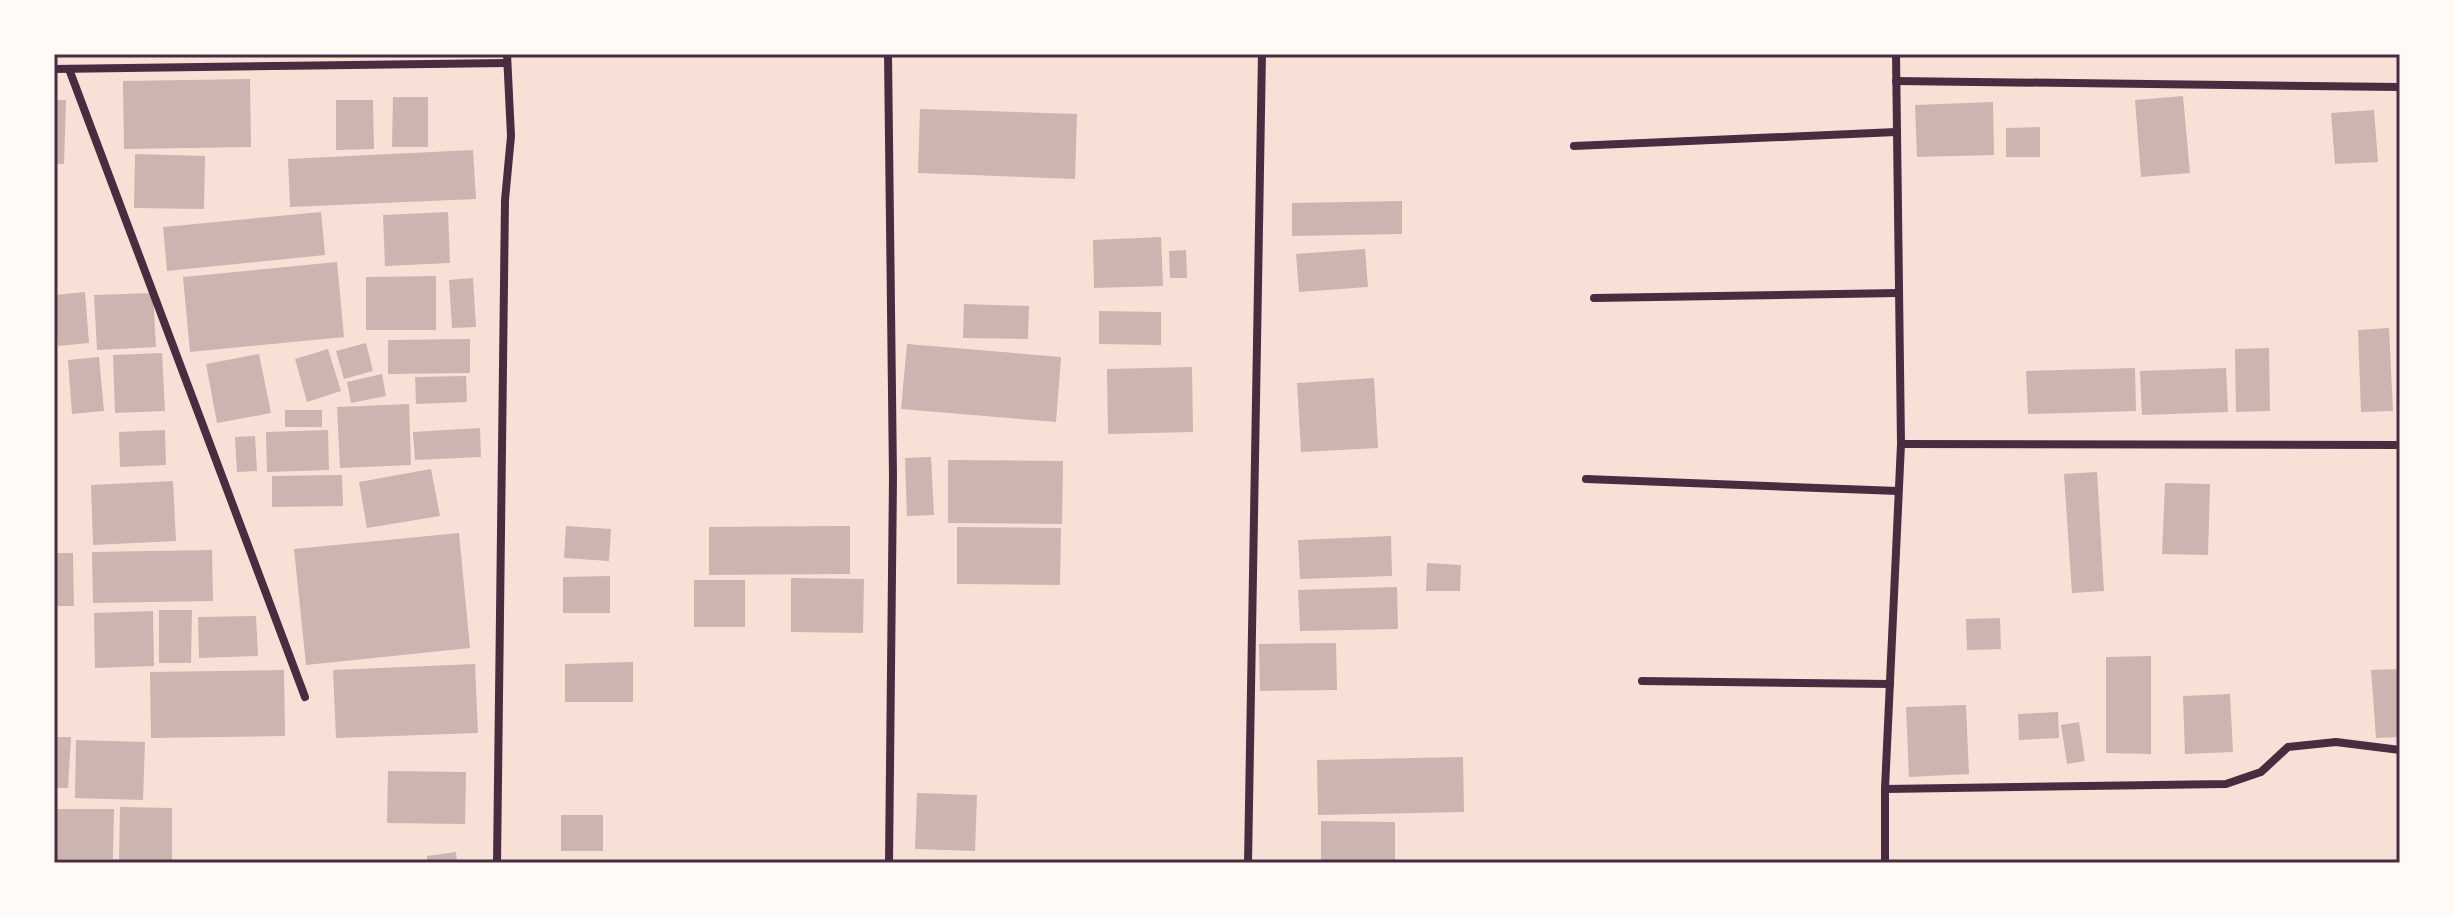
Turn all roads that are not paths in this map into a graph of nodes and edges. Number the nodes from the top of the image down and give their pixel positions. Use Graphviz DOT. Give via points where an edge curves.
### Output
graph roads {
  1 [pos="204,54"];
  2 [pos="888,54"];
  3 [pos="1262,54"];
  4 [pos="1896,54"];
  5 [pos="507,58"];
  6 [pos="208,67"];
  7 [pos="54,69"];
  8 [pos="69,69"];
  9 [pos="1896,81"];
  10 [pos="2400,87"];
  11 [pos="1896,132"];
  12 [pos="1574,146"];
  13 [pos="1899,293"];
  14 [pos="1594,298"];
  15 [pos="1901,444"];
  16 [pos="2400,445"];
  17 [pos="1586,479"];
  18 [pos="1898,491"];
  19 [pos="1642,681"];
  20 [pos="1890,684"];
  21 [pos="305,697"];
  22 [pos="2400,750"];
  23 [pos="1885,789"];
  24 [pos="497,863"];
  25 [pos="889,863"];
  26 [pos="1248,863"];
  27 [pos="1885,863"];
  1 -- 6 [label="street"];
  2 -- 25 [label="street" via="893,477"];
  3 -- 26 [label="street"];
  4 -- 9 [label="street"];
  5 -- 6 [label="street"];
  5 -- 24 [label="street" via="511,136 505,200"];
  6 -- 8 [label="street"];
  7 -- 8 [label="street"];
  8 -- 21 [label="street"];
  9 -- 10 [label="street"];
  9 -- 11 [label="street"];
  11 -- 12 [label="street"];
  11 -- 13 [label="street"];
  13 -- 14 [label="street"];
  13 -- 15 [label="street"];
  15 -- 16 [label="street"];
  15 -- 18 [label="street"];
  17 -- 18 [label="street"];
  18 -- 20 [label="street"];
  19 -- 20 [label="street"];
  20 -- 23 [label="street"];
  22 -- 23 [label="street" via="2336,742 2288,747 2261,772 2226,784"];
  23 -- 27 [label="street"];
}
